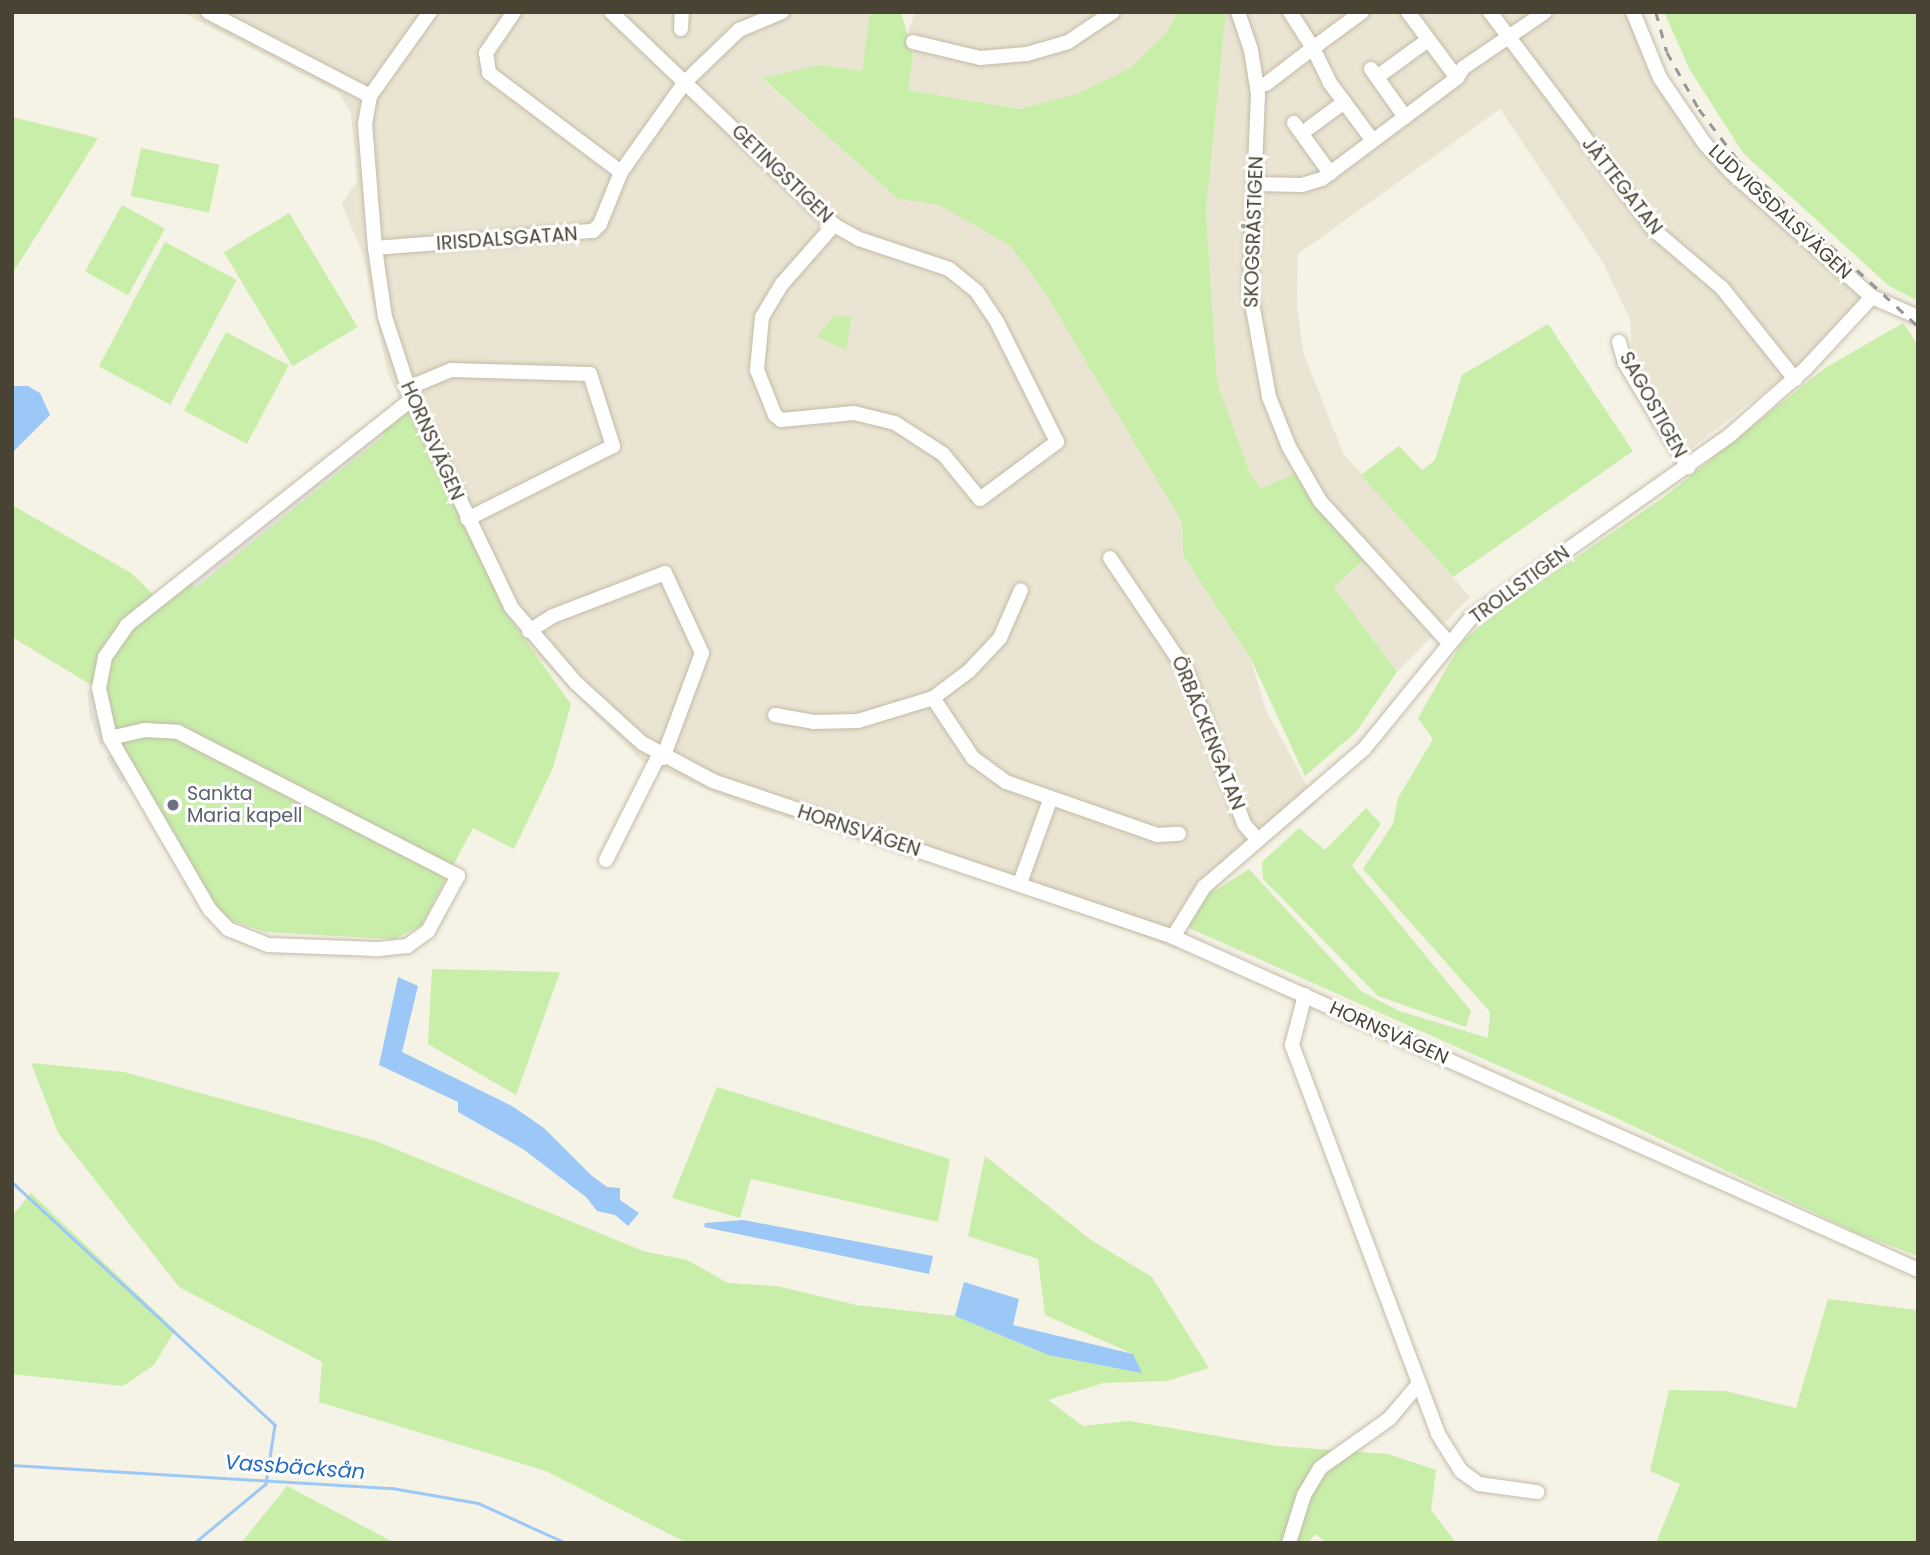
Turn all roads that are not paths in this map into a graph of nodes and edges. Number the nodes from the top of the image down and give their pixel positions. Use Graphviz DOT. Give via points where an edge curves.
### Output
graph roads {
  1 [pos="208,12"];
  2 [pos="430,12"];
  3 [pos="514,12"];
  4 [pos="611,12"];
  5 [pos="682,12"];
  6 [pos="1113,12"];
  7 [pos="1238,12"];
  8 [pos="1290,12"];
  9 [pos="1362,12"];
  10 [pos="1408,12"];
  11 [pos="1490,12"];
  12 [pos="1545,12"];
  13 [pos="1633,12"];
  14 [pos="779,13"];
  15 [pos="681,29"];
  16 [pos="1508,36"];
  17 [pos="1428,40"];
  18 [pos="913,42"];
  19 [pos="1313,48"];
  20 [pos="1457,78"];
  21 [pos="685,82"];
  22 [pos="1266,84"];
  23 [pos="370,96"];
  24 [pos="1344,102"];
  25 [pos="1405,117"];
  26 [pos="1294,123"];
  27 [pos="1309,128"];
  28 [pos="1373,141"];
  29 [pos="621,172"];
  30 [pos="1330,173"];
  31 [pos="1254,184"];
  32 [pos="834,225"];
  33 [pos="375,248"];
  34 [pos="1872,298"];
  35 [pos="1918,317"];
  36 [pos="1619,342"];
  37 [pos="1795,379"];
  38 [pos="410,393"];
  39 [pos="1688,467"];
  40 [pos="467,519"];
  41 [pos="1110,558"];
  42 [pos="1021,590"];
  43 [pos="529,631"];
  44 [pos="1448,643"];
  45 [pos="933,698"];
  46 [pos="775,715"];
  47 [pos="110,738"];
  48 [pos="661,757"];
  49 [pos="1050,800"];
  50 [pos="1178,834"];
  51 [pos="1258,839"];
  52 [pos="606,860"];
  53 [pos="1020,883"];
  54 [pos="1173,937"];
  55 [pos="1305,995"];
  56 [pos="1918,1270"];
  57 [pos="1417,1386"];
  58 [pos="1536,1492"];
  59 [pos="1289,1543"];
  1 -- 23 [label="street"];
  2 -- 23 [label="street"];
  3 -- 29 [label="street" via="486,54 489,73"];
  4 -- 21 [label="street, GETINGSTIGEN"];
  5 -- 15 [label="street"];
  6 -- 18 [label="street" via="1068,41 1027,54 980,58"];
  7 -- 31 [label="street, SKOGSRÅSTIGEN" via="1251,50 1258,94"];
  8 -- 19 [label="street"];
  9 -- 19 [label="street"];
  10 -- 17 [label="street"];
  11 -- 16 [label="street, JÄTTEGATAN"];
  12 -- 16 [label="street"];
  13 -- 34 [label="street, LUDVIGSDALSVÄGEN" via="1660,78 1705,144"];
  14 -- 21 [label="street, IRISDALSGATAN" via="739,30"];
  16 -- 20 [label="street"];
  16 -- 37 [label="street, JÄTTEGATAN" via="1655,231 1722,288"];
  17 -- 20 [label="street"];
  17 -- 25 [label="street" via="1374,73"];
  19 -- 22 [label="street"];
  19 -- 24 [label="street"];
  20 -- 25 [label="street"];
  21 -- 29 [label="street, IRISDALSGATAN"];
  21 -- 32 [label="street, GETINGSTIGEN"];
  23 -- 33 [label="street, HORNSVÄGEN" via="365,124"];
  24 -- 27 [label="street"];
  24 -- 28 [label="street"];
  25 -- 28 [label="street"];
  26 -- 30 [label="street"];
  28 -- 30 [label="street"];
  29 -- 33 [label="street, IRISDALSGATAN" via="600,224 586,234"];
  30 -- 31 [label="street" via="1302,185"];
  31 -- 44 [label="street, SKOGSRÅSTIGEN" via="1252,316 1261,373 1278,423 1328,512"];
  32 -- 32 [label="street, GETINGSTIGEN" via="867,242 948,269 977,292 997,322 1057,442 980,499 943,454 912,430 854,413 781,420 775,415 757,370 761,317 782,284"];
  33 -- 38 [label="street, HORNSVÄGEN" via="385,317"];
  34 -- 35 [label="street"];
  34 -- 37 [label="street, TROLLSTIGEN"];
  36 -- 39 [label="street, SAGOSTIGEN" via="1625,363"];
  37 -- 39 [label="street, TROLLSTIGEN"];
  38 -- 40 [label="street, HORNSVÄGEN"];
  38 -- 40 [label="street" via="451,370 590,374 613,446"];
  38 -- 47 [label="street" via="117,636 100,673 100,704"];
  39 -- 44 [label="street, TROLLSTIGEN" via="1471,618"];
  40 -- 43 [label="street, HORNSVÄGEN" via="495,581"];
  41 -- 51 [label="street, ÖRBÄCKENGATAN" via="1187,672 1244,824"];
  42 -- 45 [label="street" via="1000,638 969,671"];
  43 -- 48 [label="street, HORNSVÄGEN" via="604,710"];
  43 -- 48 [label="street" via="553,616 665,573 702,653"];
  44 -- 51 [label="street, TROLLSTIGEN" via="1364,749"];
  45 -- 46 [label="street" via="858,721 813,722"];
  45 -- 49 [label="street" via="973,758 1006,782"];
  47 -- 47 [label="street" via="210,910 239,936 268,945 398,948 428,931 458,876 178,732 144,730"];
  48 -- 52 [label="street"];
  48 -- 53 [label="street, HORNSVÄGEN" via="784,806"];
  49 -- 50 [label="street" via="1157,835"];
  49 -- 53 [label="street"];
  51 -- 54 [label="street, TROLLSTIGEN" via="1195,898"];
  53 -- 54 [label="street, HORNSVÄGEN"];
  54 -- 55 [label="street, HORNSVÄGEN"];
  55 -- 56 [label="street, HORNSVÄGEN"];
  55 -- 57 [label="street" via="1292,1045 1363,1226"];
  57 -- 58 [label="street" via="1438,1434 1469,1478 1488,1487"];
  57 -- 59 [label="street" via="1389,1419 1320,1468 1304,1495"];
}
